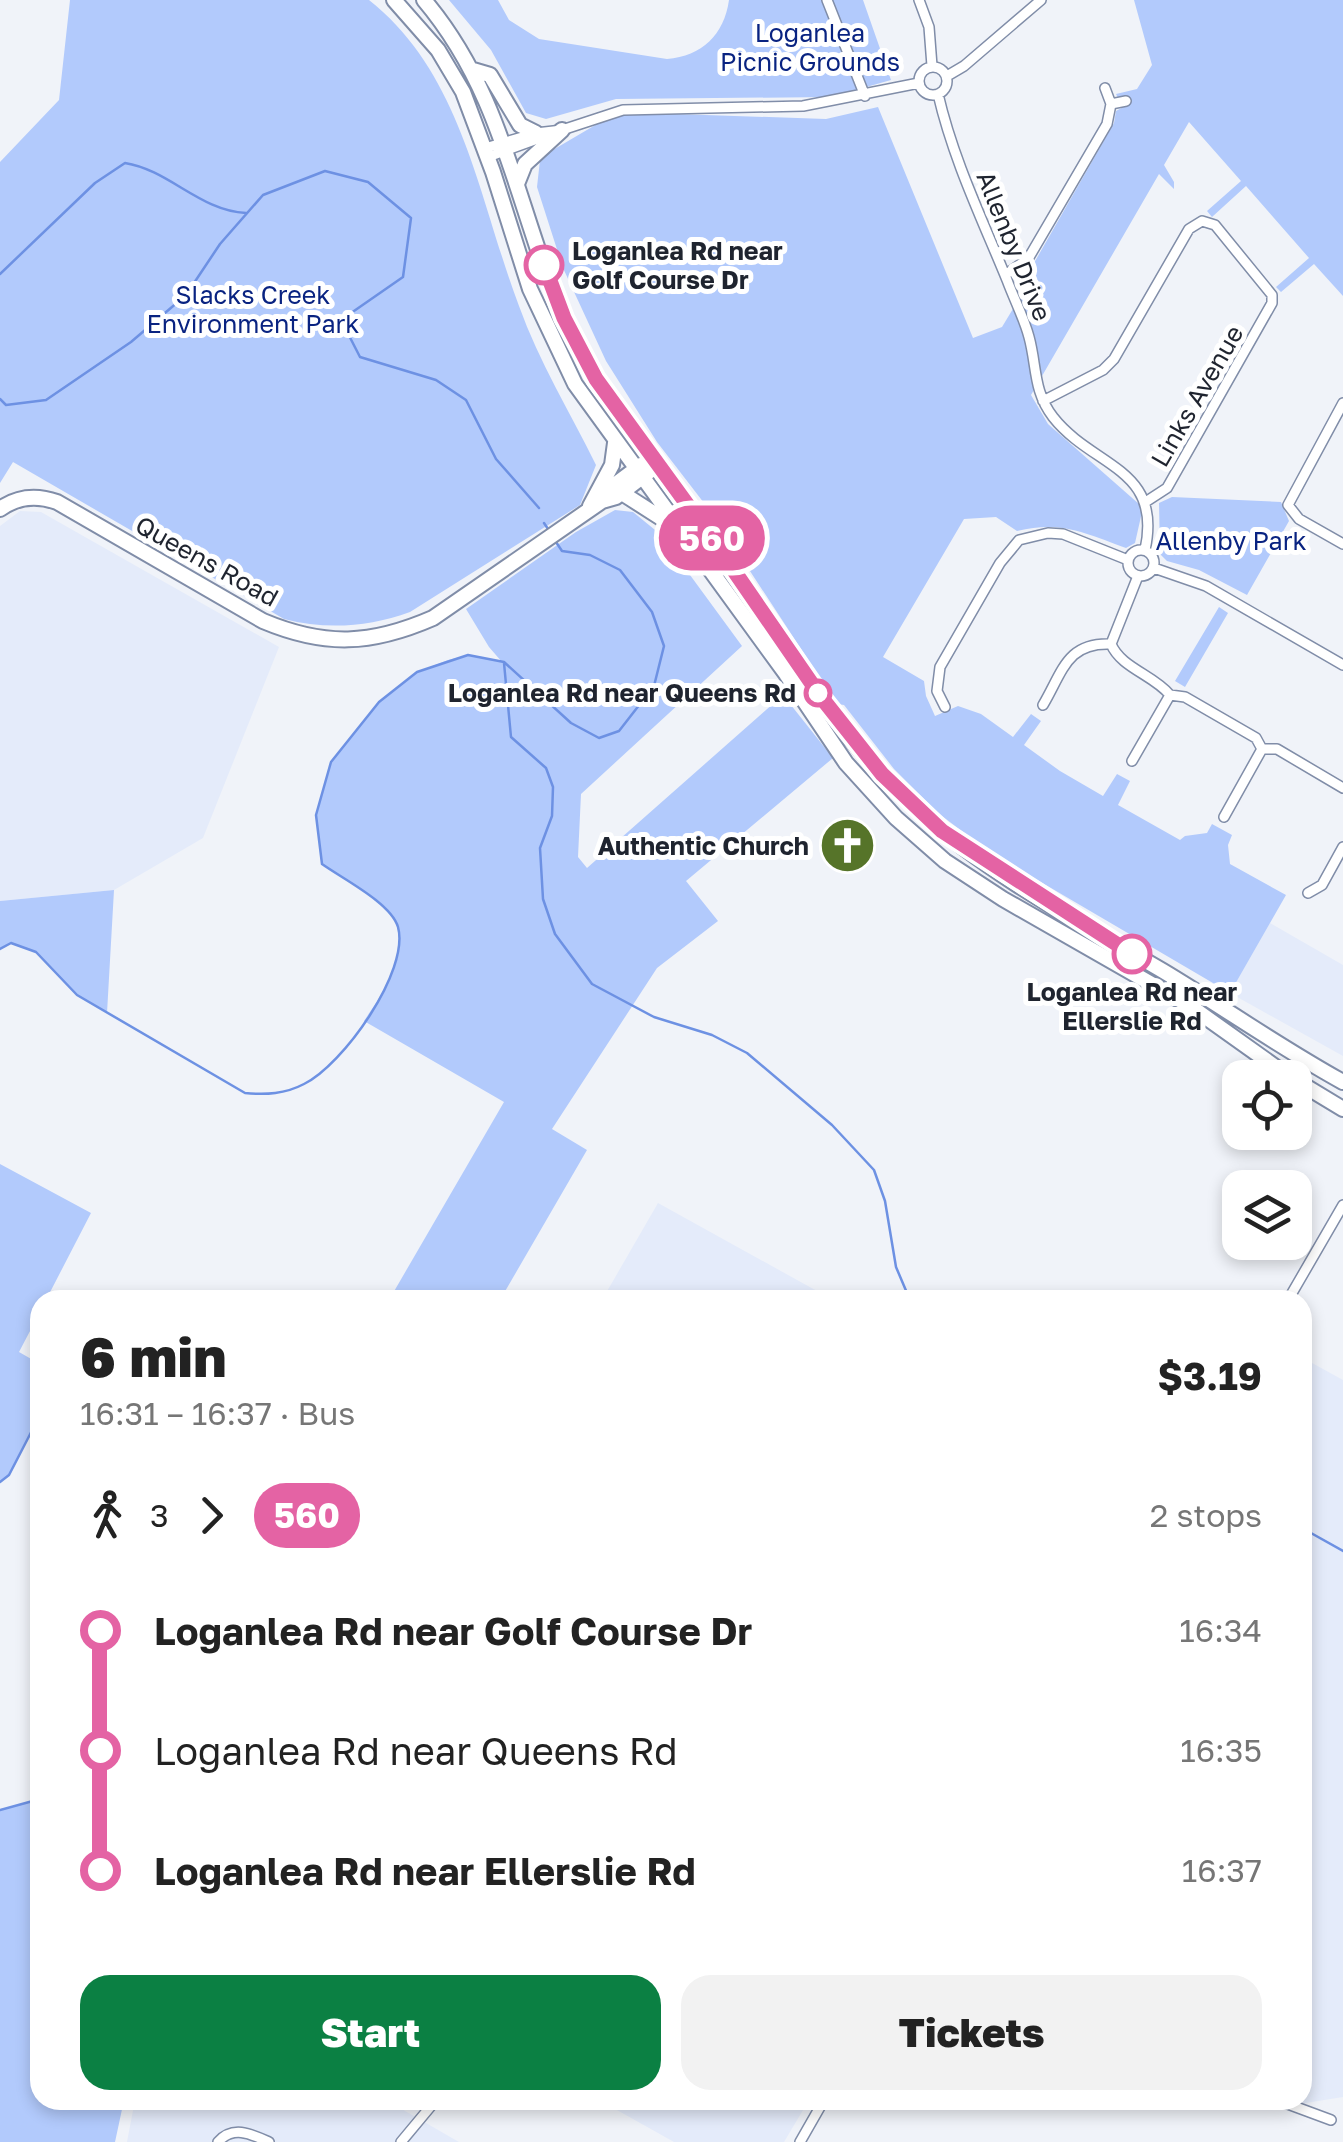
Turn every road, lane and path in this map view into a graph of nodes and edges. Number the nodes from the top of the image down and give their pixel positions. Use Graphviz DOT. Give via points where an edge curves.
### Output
graph roads {
  1 [pos="394,0"];
  2 [pos="424,0"];
  3 [pos="828,0"];
  4 [pos="919,0"];
  5 [pos="1041,0"];
  6 [pos="932,66"];
  7 [pos="473,70"];
  8 [pos="946,76"];
  9 [pos="919,83"];
  10 [pos="1105,88"];
  11 [pos="938,94"];
  12 [pos="865,96"];
  13 [pos="1126,101"];
  14 [pos="1111,104"];
  15 [pos="558,131"];
  16 [pos="536,133"];
  17 [pos="504,147"];
  18 [pos="487,153"];
  19 [pos="517,184"];
  20 [pos="1005,275"];
  21 [pos="1043,401"];
  22 [pos="1343,403"];
  23 [pos="615,443"];
  24 [pos="655,461"];
  25 [pos="639,473"];
  26 [pos="622,493"];
  27 [pos="602,501"];
  28 [pos="1147,501"];
  29 [pos="0,509"];
  30 [pos="581,515"];
  31 [pos="684,535"];
  32 [pos="1343,544"];
  33 [pos="1145,550"];
  34 [pos="1128,560"];
  35 [pos="1154,568"];
  36 [pos="1138,576"];
  37 [pos="1111,644"];
  38 [pos="1343,665"];
  39 [pos="1170,696"];
  40 [pos="1043,704"];
  41 [pos="945,708"];
  42 [pos="1262,749"];
  43 [pos="1132,761"];
  44 [pos="1343,788"];
  45 [pos="1224,816"];
  46 [pos="1343,847"];
  47 [pos="1308,893"];
  48 [pos="1266,1060"];
  49 [pos="1339,1077"];
  50 [pos="1312,1090"];
  51 [pos="1343,1109"];
  52 [pos="1343,1204"];
  53 [pos="1294,1290"];
  54 [pos="427,2110"];
  55 [pos="818,2110"];
  56 [pos="1304,2110"];
  57 [pos="1331,2120"];
  58 [pos="218,2142"];
  59 [pos="268,2142"];
  60 [pos="400,2142"];
  61 [pos="800,2142"];
  1 -- 18 [label="main road" via="444,60"];
  2 -- 7 [label="main road"];
  3 -- 12 [label="street"];
  4 -- 6 [label="street"];
  5 -- 8 [label="street"];
  6 -- 8 [label="street"];
  6 -- 9 [label="street"];
  7 -- 16 [label="main road" via="490,75 514,116"];
  7 -- 17 [label="main road"];
  8 -- 11 [label="street"];
  9 -- 11 [label="street" via="926,93"];
  9 -- 12 [label="street"];
  10 -- 14 [label="street"];
  11 -- 20 [label="street, Allenby Drive" via="947,134"];
  12 -- 15 [label="street" via="803,106 623,110"];
  13 -- 14 [label="street"];
  14 -- 20 [label="street" via="1107,124 1028,259"];
  15 -- 16 [label="street"];
  15 -- 17 [label="street"];
  15 -- 19 [label="main road" via="524,164"];
  16 -- 17 [label="street"];
  17 -- 18 [label="street"];
  17 -- 19 [label="main road"];
  18 -- 23 [label="main road" via="548,331"];
  19 -- 24 [label="main road" via="581,352"];
  20 -- 21 [label="street, Allenby Drive" via="1030,338"];
  21 -- 28 [label="street, Allenby Drive"];
  21 -- 28 [label="street, Links Avenue" via="1114,359 1189,229 1202,221 1214,225 1272,295 1272,304 1166,488"];
  22 -- 32 [label="street" via="1288,504 1299,519"];
  23 -- 25 [label="main road"];
  23 -- 30 [label="main road" via="612,465"];
  24 -- 25 [label="main road, Queens Road"];
  24 -- 49 [label="main road" via="834,715 918,810 1035,893"];
  25 -- 26 [label="main road, Queens Road"];
  25 -- 27 [label="main road, Queens Road" via="609,488"];
  25 -- 31 [label="main road"];
  26 -- 27 [label="main road, Queens Road"];
  26 -- 31 [label="main road"];
  27 -- 30 [label="main road, Queens Road"];
  28 -- 33 [label="street"];
  29 -- 30 [label="main road, Queens Road" via="30,497 57,502 263,621 292,633 350,640 408,629"];
  31 -- 48 [label="main road" via="846,763 920,840 988,890 1190,1006"];
  33 -- 34 [label="street"];
  33 -- 35 [label="street"];
  34 -- 36 [label="street"];
  34 -- 41 [label="street" via="1063,534 1018,540 940,667 937,691"];
  35 -- 36 [label="street"];
  35 -- 38 [label="street" via="1206,586"];
  36 -- 37 [label="street"];
  37 -- 39 [label="street" via="1118,657"];
  37 -- 40 [label="street" via="1092,643 1073,653"];
  39 -- 42 [label="street" via="1185,697 1256,738"];
  39 -- 43 [label="street"];
  42 -- 44 [label="street" via="1277,750"];
  42 -- 45 [label="street"];
  46 -- 47 [label="street" via="1322,885"];
  50 -- 51 [label="main road"];
  52 -- 53 [label="street"];
  54 -- 60 [label="street"];
  55 -- 61 [label="street"];
  56 -- 57 [label="street"];
  58 -- 59 [label="street" via="244,2131"];
}
